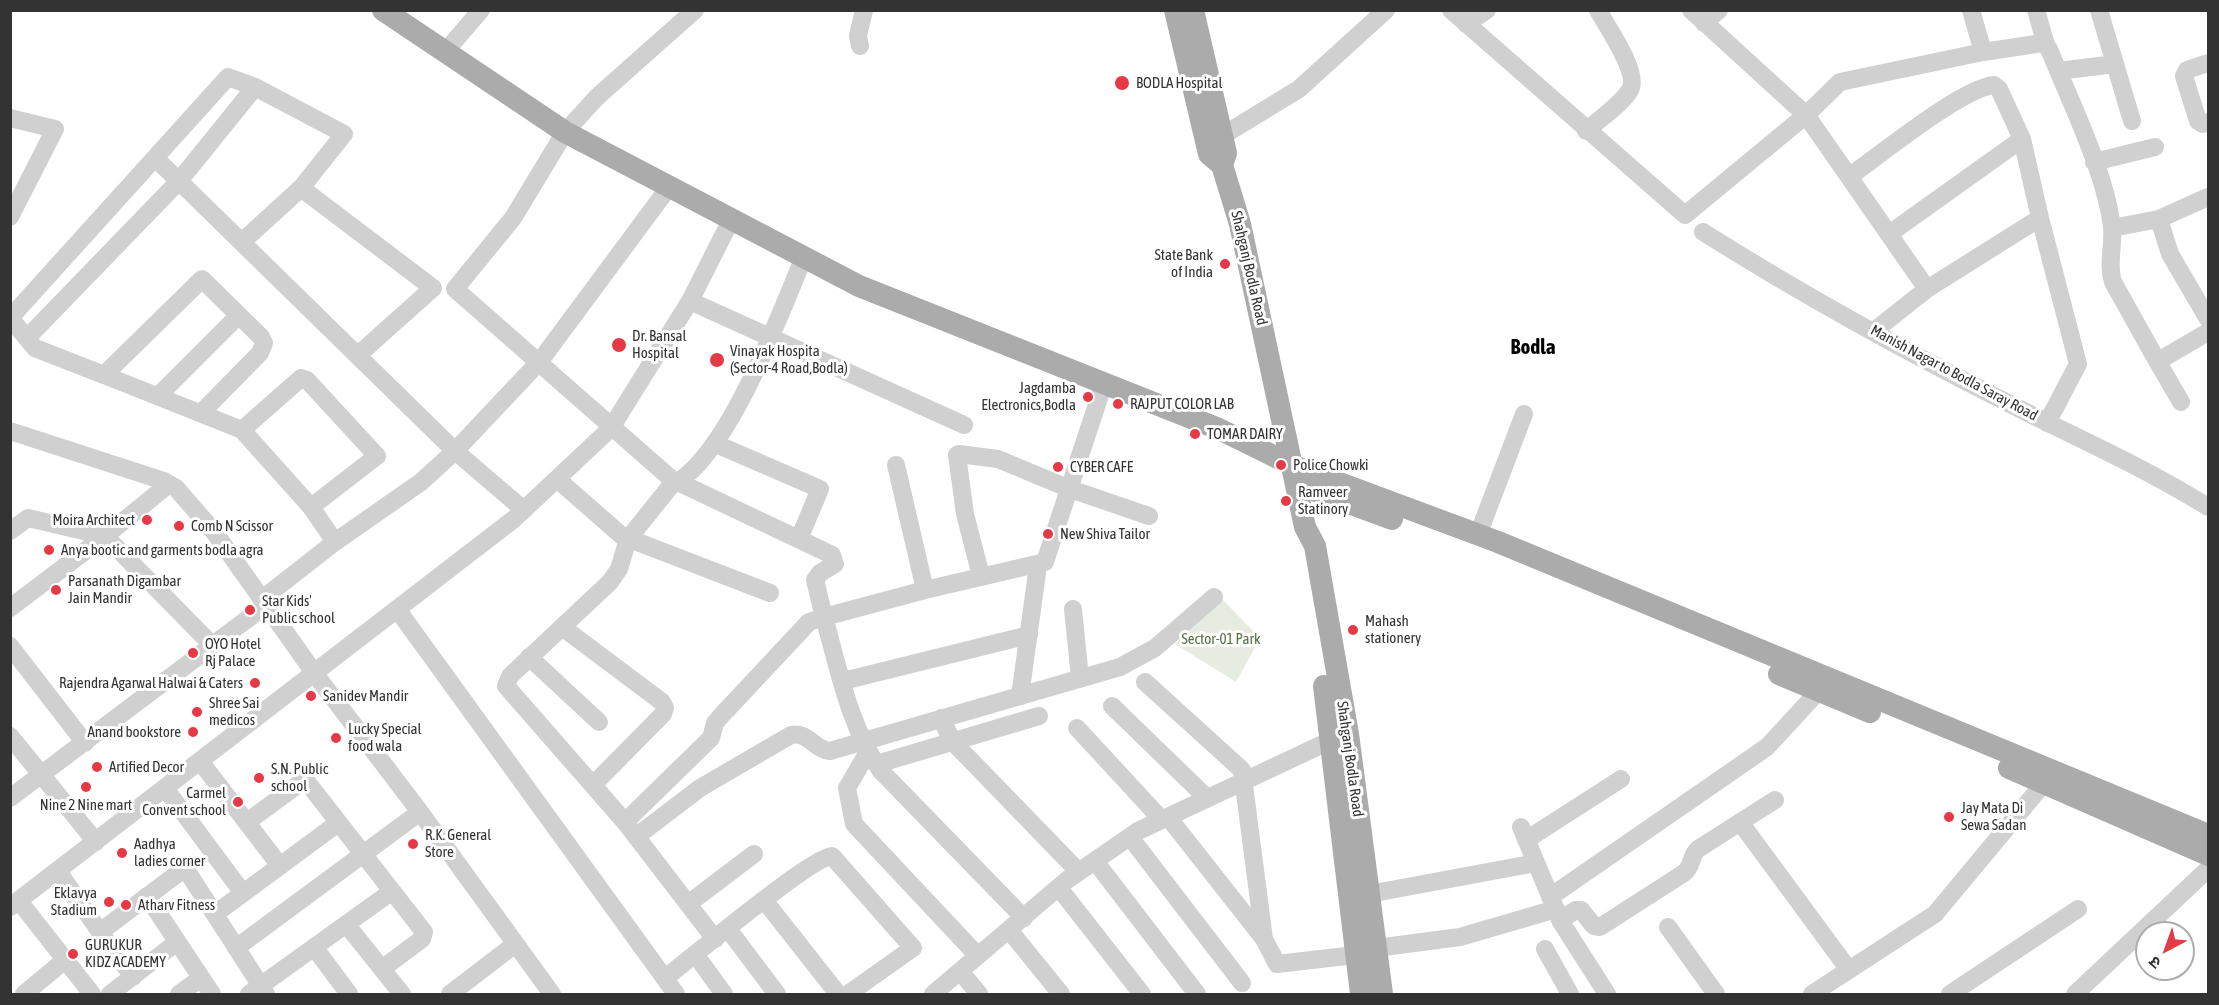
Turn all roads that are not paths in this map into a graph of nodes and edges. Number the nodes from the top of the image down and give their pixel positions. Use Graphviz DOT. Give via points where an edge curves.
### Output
graph roads {
  1 [pos="383,10"];
  2 [pos="481,10"];
  3 [pos="695,10"];
  4 [pos="864,10"];
  5 [pos="1175,10"];
  6 [pos="1193,10"];
  7 [pos="1386,10"];
  8 [pos="1451,10"];
  9 [pos="1486,10"];
  10 [pos="1598,10"];
  11 [pos="1691,10"];
  12 [pos="1719,10"];
  13 [pos="1971,10"];
  14 [pos="2036,10"];
  15 [pos="2099,10"];
  16 [pos="1704,23"];
  17 [pos="1466,24"];
  18 [pos="2046,45"];
  19 [pos="860,46"];
  20 [pos="445,52"];
  21 [pos="1983,52"];
  22 [pos="2208,63"];
  23 [pos="2115,64"];
  24 [pos="2058,71"];
  25 [pos="255,87"];
  26 [pos="1806,115"];
  27 [pos="11,118"];
  28 [pos="2132,121"];
  29 [pos="2208,122"];
  30 [pos="1586,131"];
  31 [pos="565,132"];
  32 [pos="1222,136"];
  33 [pos="2022,139"];
  34 [pos="2155,147"];
  35 [pos="155,158"];
  36 [pos="2094,162"];
  37 [pos="1222,165"];
  38 [pos="1850,176"];
  39 [pos="179,181"];
  40 [pos="669,187"];
  41 [pos="301,188"];
  42 [pos="2208,197"];
  43 [pos="10,218"];
  44 [pos="2040,218"];
  45 [pos="2158,219"];
  46 [pos="731,220"];
  47 [pos="2112,228"];
  48 [pos="1703,232"];
  49 [pos="1889,234"];
  50 [pos="243,241"];
  51 [pos="804,257"];
  52 [pos="1927,289"];
  53 [pos="690,301"];
  54 [pos="239,315"];
  55 [pos="2208,320"];
  56 [pos="1874,331"];
  57 [pos="2208,332"];
  58 [pos="18,333"];
  59 [pos="770,338"];
  60 [pos="358,355"];
  61 [pos="2156,358"];
  62 [pos="540,361"];
  63 [pos="104,375"];
  64 [pos="1104,383"];
  65 [pos="158,396"];
  66 [pos="2181,402"];
  67 [pos="201,413"];
  68 [pos="1524,414"];
  69 [pos="2047,423"];
  70 [pos="964,425"];
  71 [pos="611,428"];
  72 [pos="242,429"];
  73 [pos="10,431"];
  74 [pos="716,444"];
  75 [pos="455,451"];
  76 [pos="896,465"];
  77 [pos="1295,475"];
  78 [pos="557,479"];
  79 [pos="676,482"];
  80 [pos="169,484"];
  81 [pos="1070,489"];
  82 [pos="311,507"];
  83 [pos="2208,507"];
  84 [pos="524,510"];
  85 [pos="1149,516"];
  86 [pos="10,531"];
  87 [pos="1478,534"];
  88 [pos="105,536"];
  89 [pos="628,539"];
  90 [pos="799,539"];
  91 [pos="335,542"];
  92 [pos="1038,566"];
  93 [pos="981,576"];
  94 [pos="925,590"];
  95 [pos="770,593"];
  96 [pos="1214,597"];
  97 [pos="264,602"];
  98 [pos="10,608"];
  99 [pos="397,609"];
  100 [pos="1073,609"];
  101 [pos="824,617"];
  102 [pos="562,627"];
  103 [pos="1029,635"];
  104 [pos="212,645"];
  105 [pos="10,646"];
  106 [pos="529,657"];
  107 [pos="315,674"];
  108 [pos="1080,678"];
  109 [pos="843,681"];
  110 [pos="1144,682"];
  111 [pos="1825,685"];
  112 [pos="1020,696"];
  113 [pos="1112,706"];
  114 [pos="1039,716"];
  115 [pos="941,718"];
  116 [pos="599,722"];
  117 [pos="1077,728"];
  118 [pos="10,735"];
  119 [pos="1340,736"];
  120 [pos="952,741"];
  121 [pos="85,743"];
  122 [pos="869,752"];
  123 [pos="200,761"];
  124 [pos="43,776"];
  125 [pos="1621,779"];
  126 [pos="1244,781"];
  127 [pos="2044,783"];
  128 [pos="593,785"];
  129 [pos="165,788"];
  130 [pos="10,798"];
  131 [pos="1207,798"];
  132 [pos="1775,801"];
  133 [pos="420,813"];
  134 [pos="1165,818"];
  135 [pos="247,822"];
  136 [pos="625,822"];
  137 [pos="1740,822"];
  138 [pos="338,823"];
  139 [pos="2208,835"];
  140 [pos="637,837"];
  141 [pos="1130,837"];
  142 [pos="96,842"];
  143 [pos="362,854"];
  144 [pos="754,854"];
  145 [pos="2208,855"];
  146 [pos="1095,861"];
  147 [pos="1536,863"];
  148 [pos="280,866"];
  149 [pos="2208,869"];
  150 [pos="58,871"];
  151 [pos="1079,872"];
  152 [pos="1059,888"];
  153 [pos="391,892"];
  154 [pos="243,893"];
  155 [pos="1369,894"];
  156 [pos="147,896"];
  157 [pos="764,900"];
  158 [pos="15,904"];
  159 [pos="688,904"];
  160 [pos="1555,909"];
  161 [pos="2078,909"];
  162 [pos="215,915"];
  163 [pos="1024,918"];
  164 [pos="346,924"];
  165 [pos="1668,927"];
  166 [pos="1009,930"];
  167 [pos="100,932"];
  168 [pos="722,934"];
  169 [pos="1264,939"];
  170 [pos="177,942"];
  171 [pos="514,945"];
  172 [pos="314,947"];
  173 [pos="236,948"];
  174 [pos="1545,949"];
  175 [pos="1366,951"];
  176 [pos="695,954"];
  177 [pos="978,956"];
  178 [pos="65,960"];
  179 [pos="382,969"];
  180 [pos="1849,970"];
  181 [pos="960,971"];
  182 [pos="133,977"];
  183 [pos="201,978"];
  184 [pos="665,978"];
  185 [pos="1242,983"];
  186 [pos="258,992"];
  187 [pos="24,994"];
  188 [pos="92,994"];
  189 [pos="110,994"];
  190 [pos="179,994"];
  191 [pos="212,994"];
  192 [pos="349,994"];
  193 [pos="402,994"];
  194 [pos="450,994"];
  195 [pos="552,994"];
  196 [pos="676,994"];
  197 [pos="724,994"];
  198 [pos="777,994"];
  199 [pos="837,994"];
  200 [pos="848,994"];
  201 [pos="933,994"];
  202 [pos="979,994"];
  203 [pos="1061,994"];
  204 [pos="1142,994"];
  205 [pos="1197,994"];
  206 [pos="1361,994"];
  207 [pos="1382,994"];
  208 [pos="1570,994"];
  209 [pos="1607,994"];
  210 [pos="1716,994"];
  211 [pos="1812,994"];
  212 [pos="1950,994"];
  213 [pos="2075,994"];
  1 -- 20 [label="main road"];
  2 -- 20 [label="street"];
  3 -- 31 [label="street" via="597,97"];
  4 -- 19 [label="street" via="858,36"];
  5 -- 37 [label="main road" via="1209,154"];
  6 -- 32 [label="main road, Shahganj Bodla Road"];
  7 -- 32 [label="street" via="1299,89"];
  8 -- 17 [label="street"];
  9 -- 17 [label="street"];
  10 -- 30 [label="street" via="1631,70 1633,82 1629,92"];
  11 -- 16 [label="street"];
  12 -- 16 [label="street"];
  13 -- 21 [label="street"];
  14 -- 18 [label="street"];
  15 -- 23 [label="street"];
  16 -- 26 [label="street"];
  17 -- 30 [label="street"];
  18 -- 21 [label="street"];
  18 -- 24 [label="street"];
  20 -- 31 [label="main road"];
  21 -- 26 [label="street" via="1848,79"];
  22 -- 29 [label="street" via="2187,70 2184,76 2198,121"];
  23 -- 24 [label="street"];
  23 -- 28 [label="street"];
  24 -- 36 [label="street"];
  25 -- 35 [label="street" via="228,77"];
  25 -- 39 [label="street"];
  25 -- 41 [label="street" via="344,134"];
  26 -- 30 [label="street" via="1685,215"];
  26 -- 38 [label="street"];
  27 -- 43 [label="street" via="55,129"];
  31 -- 40 [label="main road"];
  31 -- 62 [label="street" via="513,218 455,287"];
  32 -- 37 [label="main road, Shahganj Bodla Road" via="1226,153"];
  33 -- 38 [label="street" via="1999,88 1988,86 1957,100"];
  33 -- 44 [label="street"];
  33 -- 49 [label="street"];
  34 -- 36 [label="street"];
  35 -- 39 [label="street"];
  35 -- 58 [label="street" via="10,318"];
  36 -- 47 [label="street"];
  37 -- 77 [label="main road, Shahganj Bodla Road" via="1240,224"];
  38 -- 49 [label="street"];
  39 -- 50 [label="street"];
  39 -- 58 [label="street"];
  40 -- 46 [label="main road"];
  40 -- 62 [label="street"];
  41 -- 50 [label="street"];
  41 -- 60 [label="street" via="433,288"];
  42 -- 45 [label="street"];
  44 -- 52 [label="street"];
  44 -- 69 [label="street" via="2078,367"];
  45 -- 47 [label="street"];
  45 -- 55 [label="street" via="2170,254"];
  46 -- 51 [label="main road"];
  46 -- 53 [label="street"];
  47 -- 61 [label="street" via="2109,271"];
  48 -- 56 [label="street, Manish Nagar to Bodla Saray Road" via="1782,282"];
  49 -- 52 [label="street"];
  50 -- 60 [label="street"];
  51 -- 59 [label="street"];
  51 -- 64 [label="main road" via="859,286"];
  52 -- 56 [label="street"];
  53 -- 59 [label="street"];
  53 -- 71 [label="street"];
  54 -- 63 [label="street" via="202,279"];
  54 -- 65 [label="street"];
  54 -- 67 [label="street" via="261,337 263,347"];
  56 -- 69 [label="street, Manish Nagar to Bodla Saray Road"];
  57 -- 61 [label="street" via="2160,360"];
  58 -- 63 [label="street" via="35,348"];
  59 -- 70 [label="street"];
  59 -- 74 [label="street"];
  60 -- 75 [label="street"];
  61 -- 66 [label="street"];
  62 -- 71 [label="street"];
  62 -- 75 [label="street"];
  63 -- 65 [label="street"];
  64 -- 77 [label="main road" via="1219,429"];
  64 -- 81 [label="street"];
  65 -- 67 [label="street"];
  67 -- 72 [label="street"];
  68 -- 87 [label="street"];
  69 -- 83 [label="street, Manish Nagar to Bodla Saray Road"];
  71 -- 78 [label="street"];
  71 -- 79 [label="street"];
  72 -- 82 [label="street"];
  72 -- 82 [label="street" via="298,379 304,378 374,451 374,460"];
  73 -- 80 [label="street"];
  74 -- 79 [label="street"];
  74 -- 90 [label="street" via="820,489"];
  75 -- 84 [label="street"];
  75 -- 91 [label="street" via="421,482"];
  76 -- 94 [label="street"];
  77 -- 87 [label="main road"];
  77 -- 111 [label="main road" via="1680,631"];
  77 -- 119 [label="main road, Shahganj Bodla Road" via="1305,527 1315,546"];
  78 -- 84 [label="street"];
  78 -- 89 [label="street"];
  79 -- 89 [label="street"];
  79 -- 90 [label="street"];
  80 -- 88 [label="street"];
  80 -- 97 [label="street" via="215,533"];
  81 -- 85 [label="street"];
  81 -- 92 [label="street" via="1048,557"];
  81 -- 93 [label="street" via="998,459 957,455 965,514"];
  82 -- 91 [label="street"];
  84 -- 99 [label="street"];
  86 -- 88 [label="street" via="28,518"];
  87 -- 111 [label="main road"];
  88 -- 98 [label="street"];
  88 -- 104 [label="street"];
  89 -- 95 [label="street"];
  89 -- 102 [label="street" via="619,569 610,582"];
  90 -- 101 [label="street" via="834,557 832,566 815,580"];
  91 -- 97 [label="street"];
  92 -- 93 [label="street"];
  92 -- 103 [label="street"];
  93 -- 94 [label="street"];
  94 -- 101 [label="street"];
  96 -- 108 [label="street" via="1147,653 1120,667"];
  97 -- 104 [label="street"];
  97 -- 107 [label="street"];
  99 -- 107 [label="street"];
  99 -- 184 [label="street"];
  100 -- 108 [label="street"];
  101 -- 109 [label="street"];
  101 -- 136 [label="street" via="809,622 720,717 711,738"];
  102 -- 106 [label="street"];
  102 -- 128 [label="street" via="665,708"];
  103 -- 109 [label="street"];
  103 -- 112 [label="street"];
  104 -- 121 [label="street"];
  105 -- 121 [label="street"];
  106 -- 116 [label="street"];
  106 -- 128 [label="street" via="506,681 507,690"];
  107 -- 123 [label="street"];
  107 -- 133 [label="street"];
  108 -- 112 [label="street"];
  109 -- 122 [label="street"];
  110 -- 126 [label="street" via="1242,770"];
  111 -- 127 [label="main road"];
  111 -- 139 [label="main road"];
  111 -- 160 [label="street" via="1767,747"];
  112 -- 115 [label="street"];
  113 -- 131 [label="street"];
  114 -- 120 [label="street"];
  115 -- 120 [label="street"];
  115 -- 122 [label="street"];
  117 -- 134 [label="street"];
  118 -- 124 [label="street"];
  119 -- 126 [label="street"];
  119 -- 155 [label="main road, Shahganj Bodla Road"];
  119 -- 175 [label="main road, Shahganj Bodla Road"];
  120 -- 122 [label="street"];
  120 -- 151 [label="street"];
  121 -- 124 [label="street"];
  122 -- 140 [label="street" via="828,752 801,734 791,735 700,788"];
  122 -- 163 [label="street"];
  122 -- 177 [label="street" via="848,788 854,824"];
  123 -- 129 [label="street"];
  123 -- 135 [label="street"];
  124 -- 130 [label="street"];
  124 -- 142 [label="street"];
  125 -- 147 [label="street" via="1523,834"];
  126 -- 131 [label="street"];
  126 -- 169 [label="street"];
  127 -- 145 [label="main road"];
  127 -- 180 [label="street" via="1943,907"];
  128 -- 136 [label="street"];
  129 -- 142 [label="street"];
  129 -- 154 [label="street"];
  131 -- 134 [label="street"];
  132 -- 137 [label="street"];
  133 -- 143 [label="street"];
  133 -- 171 [label="street"];
  134 -- 141 [label="street"];
  134 -- 169 [label="street"];
  135 -- 138 [label="street" via="305,781"];
  135 -- 148 [label="street"];
  136 -- 140 [label="street"];
  137 -- 160 [label="street" via="1695,852 1684,873 1600,927 1594,926 1581,910"];
  137 -- 180 [label="street"];
  138 -- 143 [label="street"];
  138 -- 148 [label="street"];
  140 -- 159 [label="street"];
  141 -- 146 [label="street"];
  141 -- 185 [label="street"];
  142 -- 150 [label="street"];
  143 -- 153 [label="street"];
  143 -- 173 [label="street"];
  144 -- 159 [label="street"];
  146 -- 151 [label="street"];
  146 -- 205 [label="street"];
  147 -- 155 [label="street"];
  147 -- 160 [label="street"];
  148 -- 154 [label="street"];
  149 -- 213 [label="street"];
  150 -- 158 [label="street"];
  150 -- 167 [label="street"];
  151 -- 152 [label="street"];
  152 -- 163 [label="street"];
  152 -- 204 [label="street"];
  153 -- 164 [label="street"];
  153 -- 179 [label="street" via="424,936"];
  154 -- 162 [label="street"];
  155 -- 175 [label="main road, Shahganj Bodla Road"];
  156 -- 162 [label="street" via="185,868"];
  156 -- 167 [label="street"];
  156 -- 170 [label="street"];
  157 -- 168 [label="street"];
  157 -- 199 [label="street"];
  157 -- 200 [label="street" via="824,858 836,858 913,948"];
  158 -- 178 [label="street"];
  159 -- 168 [label="street"];
  160 -- 175 [label="street" via="1460,937"];
  160 -- 209 [label="street"];
  161 -- 212 [label="street"];
  162 -- 173 [label="street"];
  163 -- 166 [label="street"];
  164 -- 172 [label="street"];
  164 -- 179 [label="street"];
  165 -- 210 [label="street"];
  166 -- 177 [label="street"];
  166 -- 203 [label="street"];
  167 -- 182 [label="street"];
  168 -- 176 [label="street"];
  168 -- 198 [label="street"];
  169 -- 175 [label="street" via="1280,965"];
  170 -- 182 [label="street"];
  170 -- 183 [label="street"];
  171 -- 194 [label="street"];
  171 -- 195 [label="street"];
  172 -- 186 [label="street"];
  172 -- 192 [label="street"];
  173 -- 186 [label="street"];
  174 -- 208 [label="street"];
  175 -- 206 [label="main road, Shahganj Bodla Road"];
  175 -- 207 [label="main road, Shahganj Bodla Road"];
  176 -- 184 [label="street"];
  176 -- 197 [label="street"];
  177 -- 181 [label="street"];
  178 -- 187 [label="street"];
  178 -- 188 [label="street"];
  179 -- 193 [label="street"];
  180 -- 211 [label="street"];
  181 -- 201 [label="street"];
  181 -- 202 [label="street"];
  182 -- 189 [label="street"];
  183 -- 190 [label="street"];
  183 -- 191 [label="street"];
  184 -- 196 [label="street"];
}
